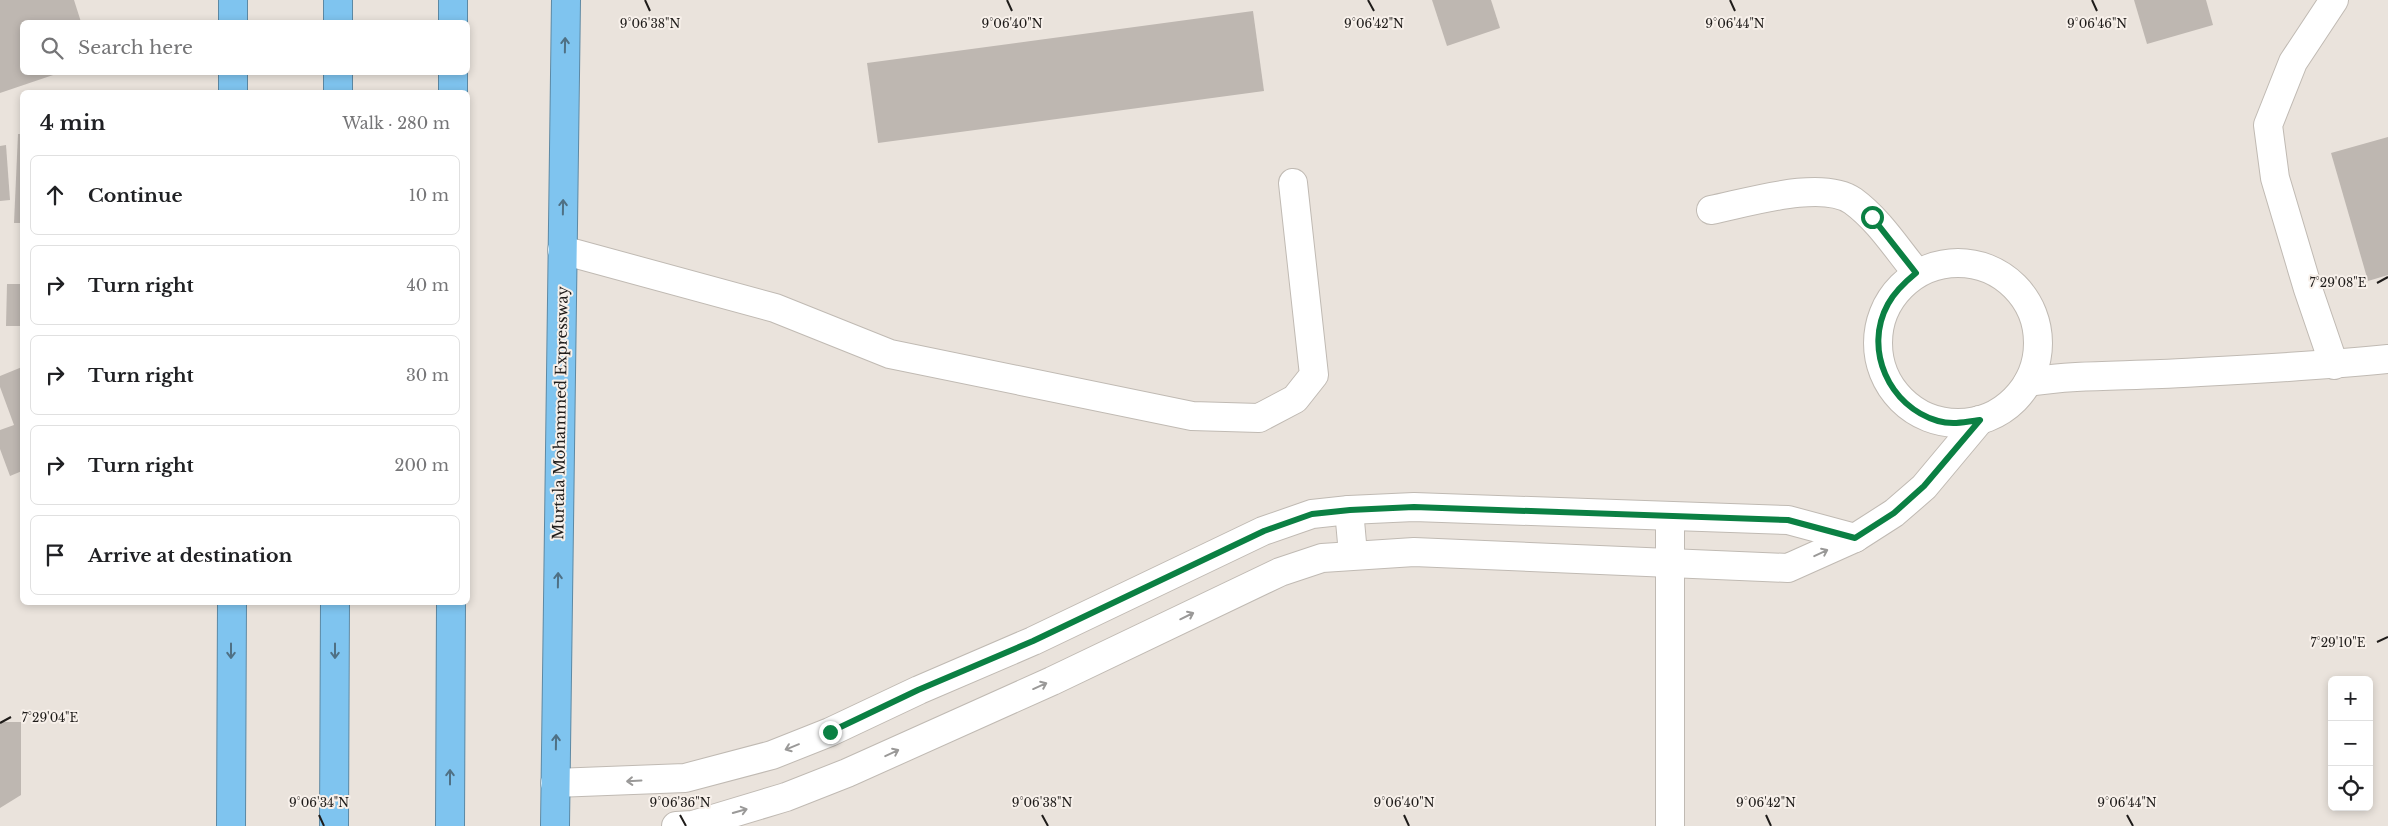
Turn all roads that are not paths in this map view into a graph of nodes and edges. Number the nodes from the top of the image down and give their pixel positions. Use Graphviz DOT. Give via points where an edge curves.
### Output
graph roads {
  1 [pos="233,0"];
  2 [pos="338,0"];
  3 [pos="454,0"];
  4 [pos="566,0"];
  5 [pos="2334,0"];
  6 [pos="233,20"];
  7 [pos="338,20"];
  8 [pos="453,20"];
  9 [pos="233,75"];
  10 [pos="338,75"];
  11 [pos="453,75"];
  12 [pos="233,90"];
  13 [pos="338,90"];
  14 [pos="453,90"];
  15 [pos="1293,183"];
  16 [pos="1711,210"];
  17 [pos="562,250"];
  18 [pos="1916,273"];
  19 [pos="2388,359"];
  20 [pos="2334,365"];
  21 [pos="2028,382"];
  22 [pos="1980,420"];
  23 [pos="1350,510"];
  24 [pos="1670,516"];
  25 [pos="1855,538"];
  26 [pos="1353,554"];
  27 [pos="1669,563"];
  28 [pos="232,605"];
  29 [pos="335,605"];
  30 [pos="451,605"];
  31 [pos="555,783"];
  32 [pos="231,826"];
  33 [pos="334,826"];
  34 [pos="450,826"];
  35 [pos="555,826"];
  36 [pos="676,826"];
  37 [pos="1670,826"];
  1 -- 6 [label="highway"];
  2 -- 7 [label="highway"];
  3 -- 8 [label="highway"];
  17 -- 4 [label="highway, Murtala Mohammed Expressway, one-way"];
  5 -- 20 [label="street" via="2293,62 2268,125 2275,178"];
  9 -- 12 [label="highway"];
  10 -- 13 [label="highway"];
  11 -- 14 [label="highway"];
  15 -- 17 [label="street" via="1314,375 1295,398 1259,418 1192,416 890,354 775,308"];
  16 -- 18 [label="street" via="1810,191 1833,192 1852,200 1872,217"];
  31 -- 17 [label="highway, Murtala Mohammed Expressway, one-way"];
  18 -- 21 [label="street" via="1936,265 1957,262 1997,272 2014,285 2027,302 2035,321 2036,363"];
  18 -- 22 [label="street" via="1900,286 1880,323 1878,344 1886,377 1902,400 1919,413 1938,421"];
  19 -- 20 [label="street"];
  20 -- 21 [label="street" via="2060,377"];
  21 -- 22 [label="street" via="2016,399 1999,412"];
  22 -- 25 [label="street" via="1924,486 1894,513"];
  23 -- 24 [label="street" via="1454,508"];
  23 -- 26 [label="street"];
  23 -- 31 [label="street, one-way" via="1312,514 1264,531 1033,641 772,755 684,778"];
  24 -- 25 [label="street" via="1788,520"];
  24 -- 27 [label="street"];
  27 -- 25 [label="street, one-way" via="1788,568"];
  26 -- 27 [label="street" via="1414,552"];
  36 -- 26 [label="street, one-way" via="692,825 786,797 847,773 1052,681 1280,572 1322,558"];
  27 -- 37 [label="street"];
  28 -- 32 [label="highway, one-way"];
  29 -- 33 [label="highway, one-way"];
  34 -- 30 [label="highway, one-way"];
  31 -- 35 [label="highway, Murtala Mohammed Expressway"];
}
